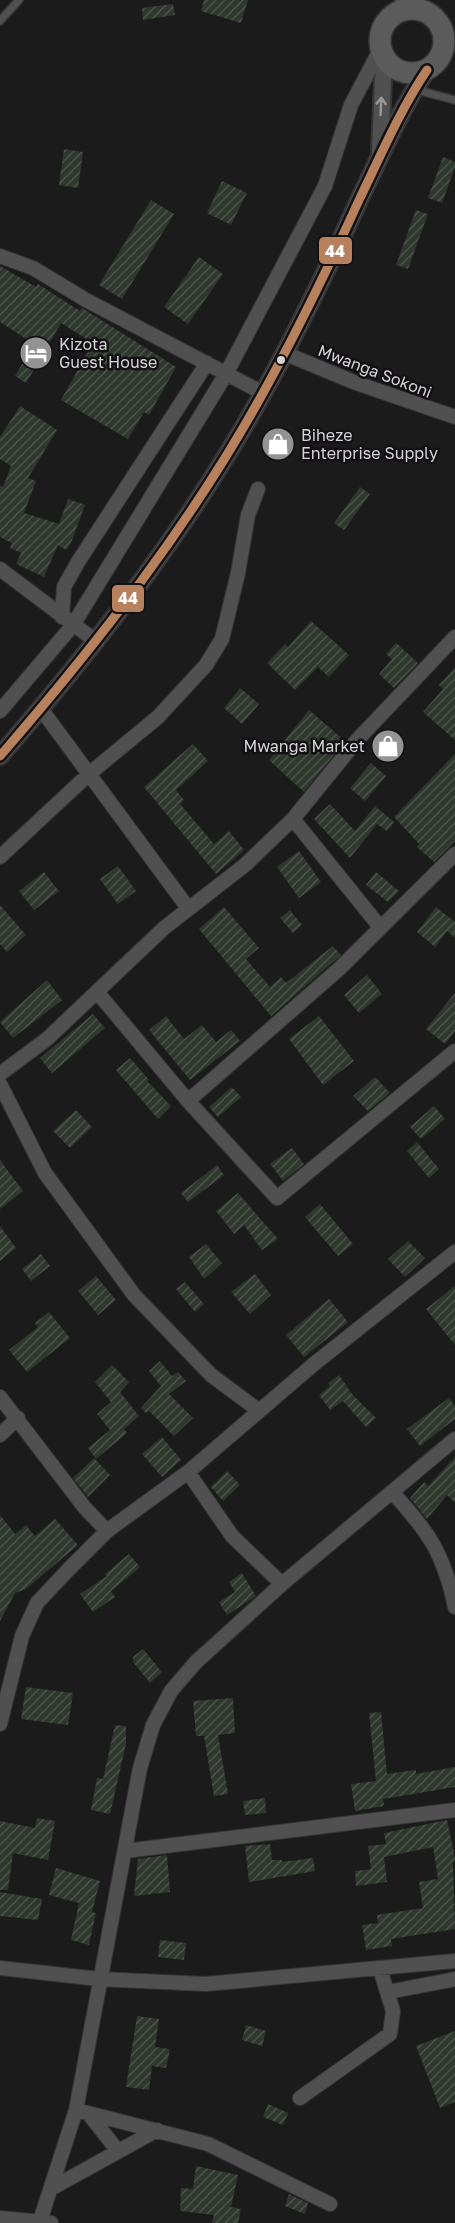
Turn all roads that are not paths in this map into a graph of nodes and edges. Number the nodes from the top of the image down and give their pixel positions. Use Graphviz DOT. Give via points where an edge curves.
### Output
graph roads {
  1 [pos="19,0"];
  2 [pos="402,5"];
  3 [pos="444,20"];
  4 [pos="0,21"];
  5 [pos="384,54"];
  6 [pos="440,63"];
  7 [pos="414,89"];
  8 [pos="455,100"];
  9 [pos="380,152"];
  10 [pos="0,256"];
  11 [pos="284,353"];
  12 [pos="207,363"];
  13 [pos="226,374"];
  14 [pos="263,393"];
  15 [pos="455,417"];
  16 [pos="258,489"];
  17 [pos="0,569"];
  18 [pos="67,621"];
  19 [pos="455,638"];
  20 [pos="97,642"];
  21 [pos="41,709"];
  22 [pos="0,711"];
  23 [pos="0,756"];
  24 [pos="89,774"];
  25 [pos="293,819"];
  26 [pos="455,854"];
  27 [pos="0,857"];
  28 [pos="188,908"];
  29 [pos="380,927"];
  30 [pos="98,993"];
  31 [pos="455,1051"];
  32 [pos="0,1074"];
  33 [pos="0,1084"];
  34 [pos="188,1101"];
  35 [pos="455,1252"];
  36 [pos="0,1397"];
  37 [pos="258,1410"];
  38 [pos="18,1418"];
  39 [pos="0,1435"];
  40 [pos="455,1439"];
  41 [pos="188,1472"];
  42 [pos="392,1492"];
  43 [pos="107,1531"];
  44 [pos="282,1584"];
  45 [pos="455,1607"];
  46 [pos="0,1724"];
  47 [pos="455,1810"];
  48 [pos="125,1851"];
  49 [pos="455,1961"];
  50 [pos="0,1968"];
  51 [pos="380,1969"];
  52 [pos="99,1979"];
  53 [pos="455,1979"];
  54 [pos="388,1992"];
  55 [pos="300,2098"];
  56 [pos="82,2111"];
  57 [pos="157,2130"];
  58 [pos="118,2151"];
  59 [pos="52,2188"];
  60 [pos="330,2204"];
  61 [pos="0,2219"];
  62 [pos="46,2222"];
  1 -- 4 [label="lane"];
  2 -- 3 [label="main road"];
  2 -- 5 [label="main road" via="380,33"];
  3 -- 6 [label="main road"];
  5 -- 6 [label="main road" via="398,70 412,73"];
  9 -- 5 [label="street, one-way"];
  5 -- 13 [label="street" via="351,105 321,195"];
  6 -- 7 [label="street"];
  7 -- 8 [label="lane"];
  7 -- 9 [label="street"];
  9 -- 11 [label="street"];
  10 -- 12 [label="street" via="33,268"];
  11 -- 14 [label="street"];
  11 -- 15 [label="street, Mwanga Sokoni"];
  12 -- 13 [label="street"];
  12 -- 18 [label="street" via="125,485 64,587"];
  13 -- 14 [label="street"];
  13 -- 18 [label="street"];
  14 -- 20 [label="street" via="171,539"];
  16 -- 24 [label="street" via="248,514 222,639 206,665 158,717"];
  17 -- 18 [label="street"];
  18 -- 20 [label="street"];
  18 -- 22 [label="street"];
  19 -- 25 [label="street" via="358,740"];
  20 -- 21 [label="street"];
  21 -- 23 [label="street"];
  21 -- 24 [label="street"];
  24 -- 27 [label="street"];
  24 -- 28 [label="street"];
  25 -- 28 [label="street" via="245,865"];
  25 -- 29 [label="street"];
  26 -- 29 [label="street"];
  28 -- 30 [label="street"];
  29 -- 34 [label="street" via="339,969"];
  30 -- 32 [label="street"];
  30 -- 34 [label="street"];
  31 -- 34 [label="street" via="277,1198"];
  33 -- 37 [label="street" via="45,1173 134,1295 211,1376"];
  35 -- 37 [label="street"];
  36 -- 38 [label="street"];
  37 -- 41 [label="street"];
  38 -- 39 [label="street"];
  38 -- 43 [label="street"];
  40 -- 42 [label="street"];
  41 -- 43 [label="street"];
  41 -- 44 [label="street" via="232,1536"];
  42 -- 44 [label="street"];
  42 -- 45 [label="street" via="420,1522 441,1556"];
  43 -- 46 [label="street" via="37,1603 22,1636"];
  44 -- 48 [label="street" via="196,1662 171,1691 153,1725 140,1768"];
  47 -- 48 [label="street"];
  48 -- 52 [label="street"];
  49 -- 51 [label="street"];
  50 -- 52 [label="street"];
  51 -- 52 [label="street" via="206,1984"];
  51 -- 54 [label="street"];
  52 -- 56 [label="street"];
  53 -- 54 [label="street"];
  54 -- 55 [label="street" via="393,2023 390,2034"];
  56 -- 57 [label="street"];
  56 -- 58 [label="street"];
  56 -- 59 [label="street"];
  57 -- 58 [label="street"];
  57 -- 60 [label="street" via="208,2144"];
  58 -- 59 [label="street"];
  59 -- 62 [label="street"];
  61 -- 62 [label="street"];
}
